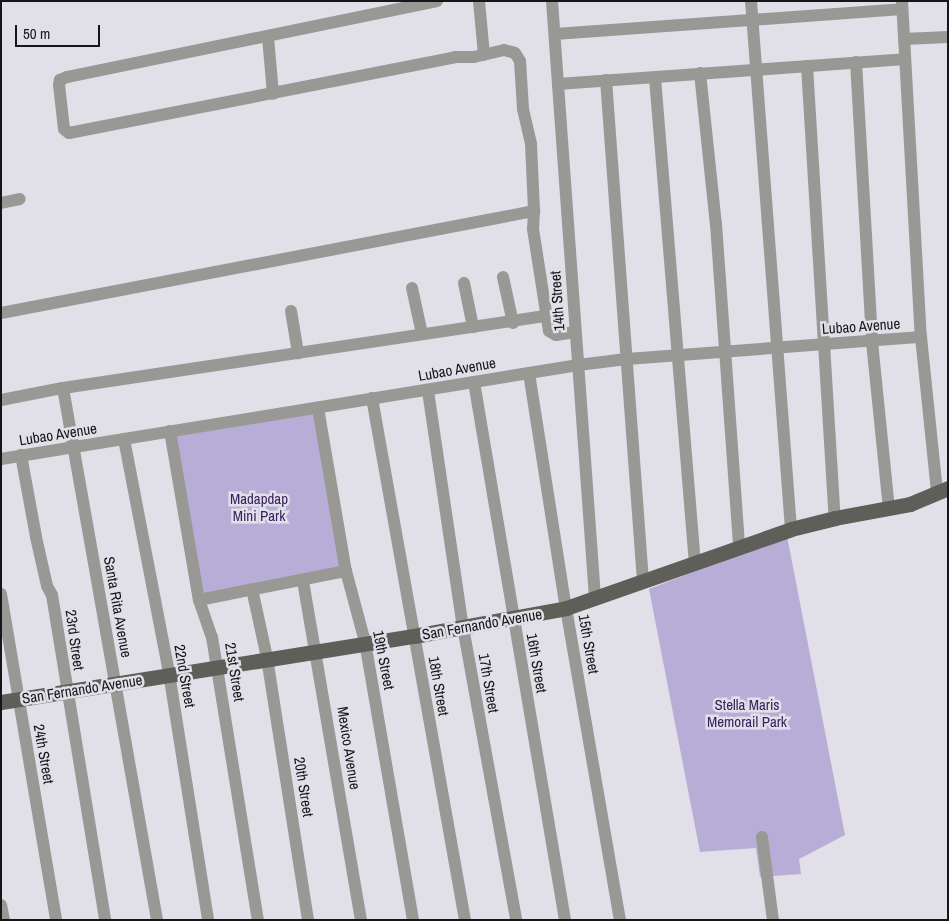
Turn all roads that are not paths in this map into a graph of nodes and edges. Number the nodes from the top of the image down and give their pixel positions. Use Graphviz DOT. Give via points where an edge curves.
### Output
graph roads {
  1 [pos="438,1"];
  2 [pos="479,1"];
  3 [pos="552,1"];
  4 [pos="751,1"];
  5 [pos="902,5"];
  6 [pos="752,20"];
  7 [pos="555,34"];
  8 [pos="268,37"];
  9 [pos="948,37"];
  10 [pos="904,39"];
  11 [pos="484,55"];
  12 [pos="905,59"];
  13 [pos="856,62"];
  14 [pos="808,66"];
  15 [pos="756,69"];
  16 [pos="700,73"];
  17 [pos="655,78"];
  18 [pos="606,80"];
  19 [pos="558,84"];
  20 [pos="273,94"];
  21 [pos="20,199"];
  22 [pos="1,203"];
  23 [pos="534,211"];
  24 [pos="503,276"];
  25 [pos="464,283"];
  26 [pos="412,288"];
  27 [pos="291,311"];
  28 [pos="1,313"];
  29 [pos="547,316"];
  30 [pos="513,323"];
  31 [pos="473,327"];
  32 [pos="575,332"];
  33 [pos="422,334"];
  34 [pos="921,337"];
  35 [pos="872,342"];
  36 [pos="824,345"];
  37 [pos="776,348"];
  38 [pos="298,353"];
  39 [pos="726,353"];
  40 [pos="678,355"];
  41 [pos="627,359"];
  42 [pos="578,365"];
  43 [pos="529,373"];
  44 [pos="474,382"];
  45 [pos="63,388"];
  46 [pos="428,391"];
  47 [pos="372,398"];
  48 [pos="1,400"];
  49 [pos="318,408"];
  50 [pos="170,432"];
  51 [pos="124,439"];
  52 [pos="73,449"];
  53 [pos="21,455"];
  54 [pos="1,459"];
  55 [pos="942,490"];
  56 [pos="889,508"];
  57 [pos="835,518"];
  58 [pos="791,529"];
  59 [pos="739,547"];
  60 [pos="694,562"];
  61 [pos="346,571"];
  62 [pos="304,581"];
  63 [pos="644,581"];
  64 [pos="252,589"];
  65 [pos="1,594"];
  66 [pos="596,598"];
  67 [pos="199,600"];
  68 [pos="566,608"];
  69 [pos="513,618"];
  70 [pos="463,627"];
  71 [pos="414,636"];
  72 [pos="366,642"];
  73 [pos="316,652"];
  74 [pos="268,658"];
  75 [pos="218,667"];
  76 [pos="169,673"];
  77 [pos="116,684"];
  78 [pos="66,692"];
  79 [pos="18,699"];
  80 [pos="1,702"];
  81 [pos="762,837"];
  82 [pos="1,905"];
  83 [pos="4,920"];
  84 [pos="56,920"];
  85 [pos="105,920"];
  86 [pos="157,920"];
  87 [pos="208,920"];
  88 [pos="258,920"];
  89 [pos="308,920"];
  90 [pos="361,920"];
  91 [pos="413,920"];
  92 [pos="465,920"];
  93 [pos="516,920"];
  94 [pos="565,920"];
  95 [pos="620,920"];
  96 [pos="773,920"];
  1 -- 8 [label="street"];
  2 -- 11 [label="street"];
  3 -- 7 [label="street, 14th Street"];
  4 -- 6 [label="street"];
  5 -- 6 [label="street"];
  5 -- 10 [label="street"];
  6 -- 7 [label="street"];
  6 -- 15 [label="street"];
  7 -- 19 [label="street, 14th Street"];
  8 -- 20 [label="street"];
  8 -- 20 [label="street" via="63,78 59,84 64,129 69,133"];
  9 -- 10 [label="street"];
  10 -- 12 [label="street"];
  11 -- 20 [label="street"];
  11 -- 23 [label="street" via="504,50 515,53 520,61 523,109 531,144"];
  12 -- 13 [label="street"];
  12 -- 34 [label="street"];
  13 -- 14 [label="street"];
  13 -- 35 [label="street"];
  14 -- 15 [label="street"];
  14 -- 36 [label="street"];
  15 -- 16 [label="street"];
  15 -- 37 [label="street"];
  16 -- 17 [label="street"];
  16 -- 39 [label="street"];
  17 -- 18 [label="street"];
  17 -- 40 [label="street"];
  18 -- 19 [label="street"];
  18 -- 41 [label="street"];
  19 -- 32 [label="street, 14th Street"];
  21 -- 22 [label="street"];
  23 -- 28 [label="street"];
  23 -- 29 [label="street" via="533,229"];
  24 -- 30 [label="street"];
  25 -- 31 [label="street"];
  26 -- 33 [label="street"];
  27 -- 38 [label="street"];
  29 -- 30 [label="street"];
  29 -- 32 [label="street" via="552,334"];
  30 -- 31 [label="street"];
  31 -- 33 [label="street"];
  32 -- 42 [label="street, 14th Street"];
  33 -- 38 [label="street"];
  34 -- 35 [label="street, Lubao Avenue"];
  34 -- 55 [label="street"];
  35 -- 36 [label="street, Lubao Avenue"];
  35 -- 56 [label="street"];
  36 -- 37 [label="street, Lubao Avenue"];
  36 -- 57 [label="street"];
  37 -- 39 [label="street, Lubao Avenue"];
  37 -- 58 [label="street"];
  38 -- 45 [label="street"];
  39 -- 40 [label="street, Lubao Avenue"];
  39 -- 59 [label="street"];
  40 -- 41 [label="street, Lubao Avenue"];
  40 -- 60 [label="street"];
  41 -- 42 [label="street, Lubao Avenue"];
  41 -- 63 [label="street"];
  42 -- 43 [label="street, Lubao Avenue"];
  42 -- 66 [label="street, 14th Street"];
  43 -- 44 [label="street, Lubao Avenue"];
  43 -- 68 [label="street, 15th Street"];
  44 -- 46 [label="street, Lubao Avenue"];
  44 -- 69 [label="street, 16th Street"];
  45 -- 48 [label="street"];
  45 -- 52 [label="street, Santa Rita Avenue"];
  46 -- 47 [label="street, Lubao Avenue"];
  46 -- 70 [label="street, 17th Street"];
  47 -- 49 [label="street, Lubao Avenue"];
  47 -- 71 [label="street, 18th Street"];
  49 -- 50 [label="street, Lubao Avenue"];
  49 -- 61 [label="street, 19th Street"];
  50 -- 51 [label="street, Lubao Avenue"];
  50 -- 67 [label="street, 21st Street"];
  51 -- 52 [label="street, Lubao Avenue"];
  51 -- 76 [label="street, 22nd Street"];
  52 -- 53 [label="street, Lubao Avenue"];
  52 -- 77 [label="street, Santa Rita Avenue"];
  53 -- 54 [label="street, Lubao Avenue"];
  53 -- 78 [label="street, 23rd Street" via="47,586 52,595"];
  55 -- 56 [label="main road, San Fernando Avenue" via="910,504"];
  56 -- 57 [label="main road, San Fernando Avenue"];
  57 -- 58 [label="main road, San Fernando Avenue"];
  58 -- 59 [label="main road, San Fernando Avenue"];
  59 -- 60 [label="main road, San Fernando Avenue"];
  60 -- 63 [label="main road, San Fernando Avenue"];
  61 -- 62 [label="street"];
  61 -- 72 [label="street, 19th Street"];
  62 -- 64 [label="street"];
  62 -- 73 [label="street, Mexico Avenue"];
  63 -- 66 [label="main road, San Fernando Avenue"];
  64 -- 67 [label="street"];
  64 -- 74 [label="street, 20th Street"];
  65 -- 79 [label="street, 24th Street"];
  66 -- 68 [label="main road, San Fernando Avenue"];
  67 -- 75 [label="street, 21st Street" via="212,636"];
  68 -- 69 [label="main road, San Fernando Avenue"];
  68 -- 95 [label="street, 15th Street"];
  69 -- 70 [label="main road, San Fernando Avenue"];
  69 -- 94 [label="street, 16th Street"];
  70 -- 71 [label="main road, San Fernando Avenue"];
  70 -- 93 [label="street, 17th Street"];
  71 -- 72 [label="main road, San Fernando Avenue"];
  71 -- 92 [label="street, 18th Street"];
  72 -- 73 [label="main road, San Fernando Avenue"];
  72 -- 91 [label="street, 19th Street"];
  73 -- 74 [label="main road, San Fernando Avenue"];
  73 -- 90 [label="street, Mexico Avenue"];
  74 -- 75 [label="main road, San Fernando Avenue"];
  74 -- 89 [label="street, 20th Street"];
  75 -- 76 [label="main road, San Fernando Avenue"];
  75 -- 88 [label="street, 21st Street"];
  76 -- 77 [label="main road, San Fernando Avenue"];
  76 -- 87 [label="street, 22nd Street"];
  77 -- 78 [label="main road, San Fernando Avenue"];
  77 -- 86 [label="street, Santa Rita Avenue"];
  78 -- 79 [label="main road, San Fernando Avenue"];
  78 -- 85 [label="street, 23rd Street"];
  79 -- 80 [label="main road, San Fernando Avenue"];
  79 -- 84 [label="street, 24th Street"];
  81 -- 96 [label="street"];
  82 -- 83 [label="street"];
}
